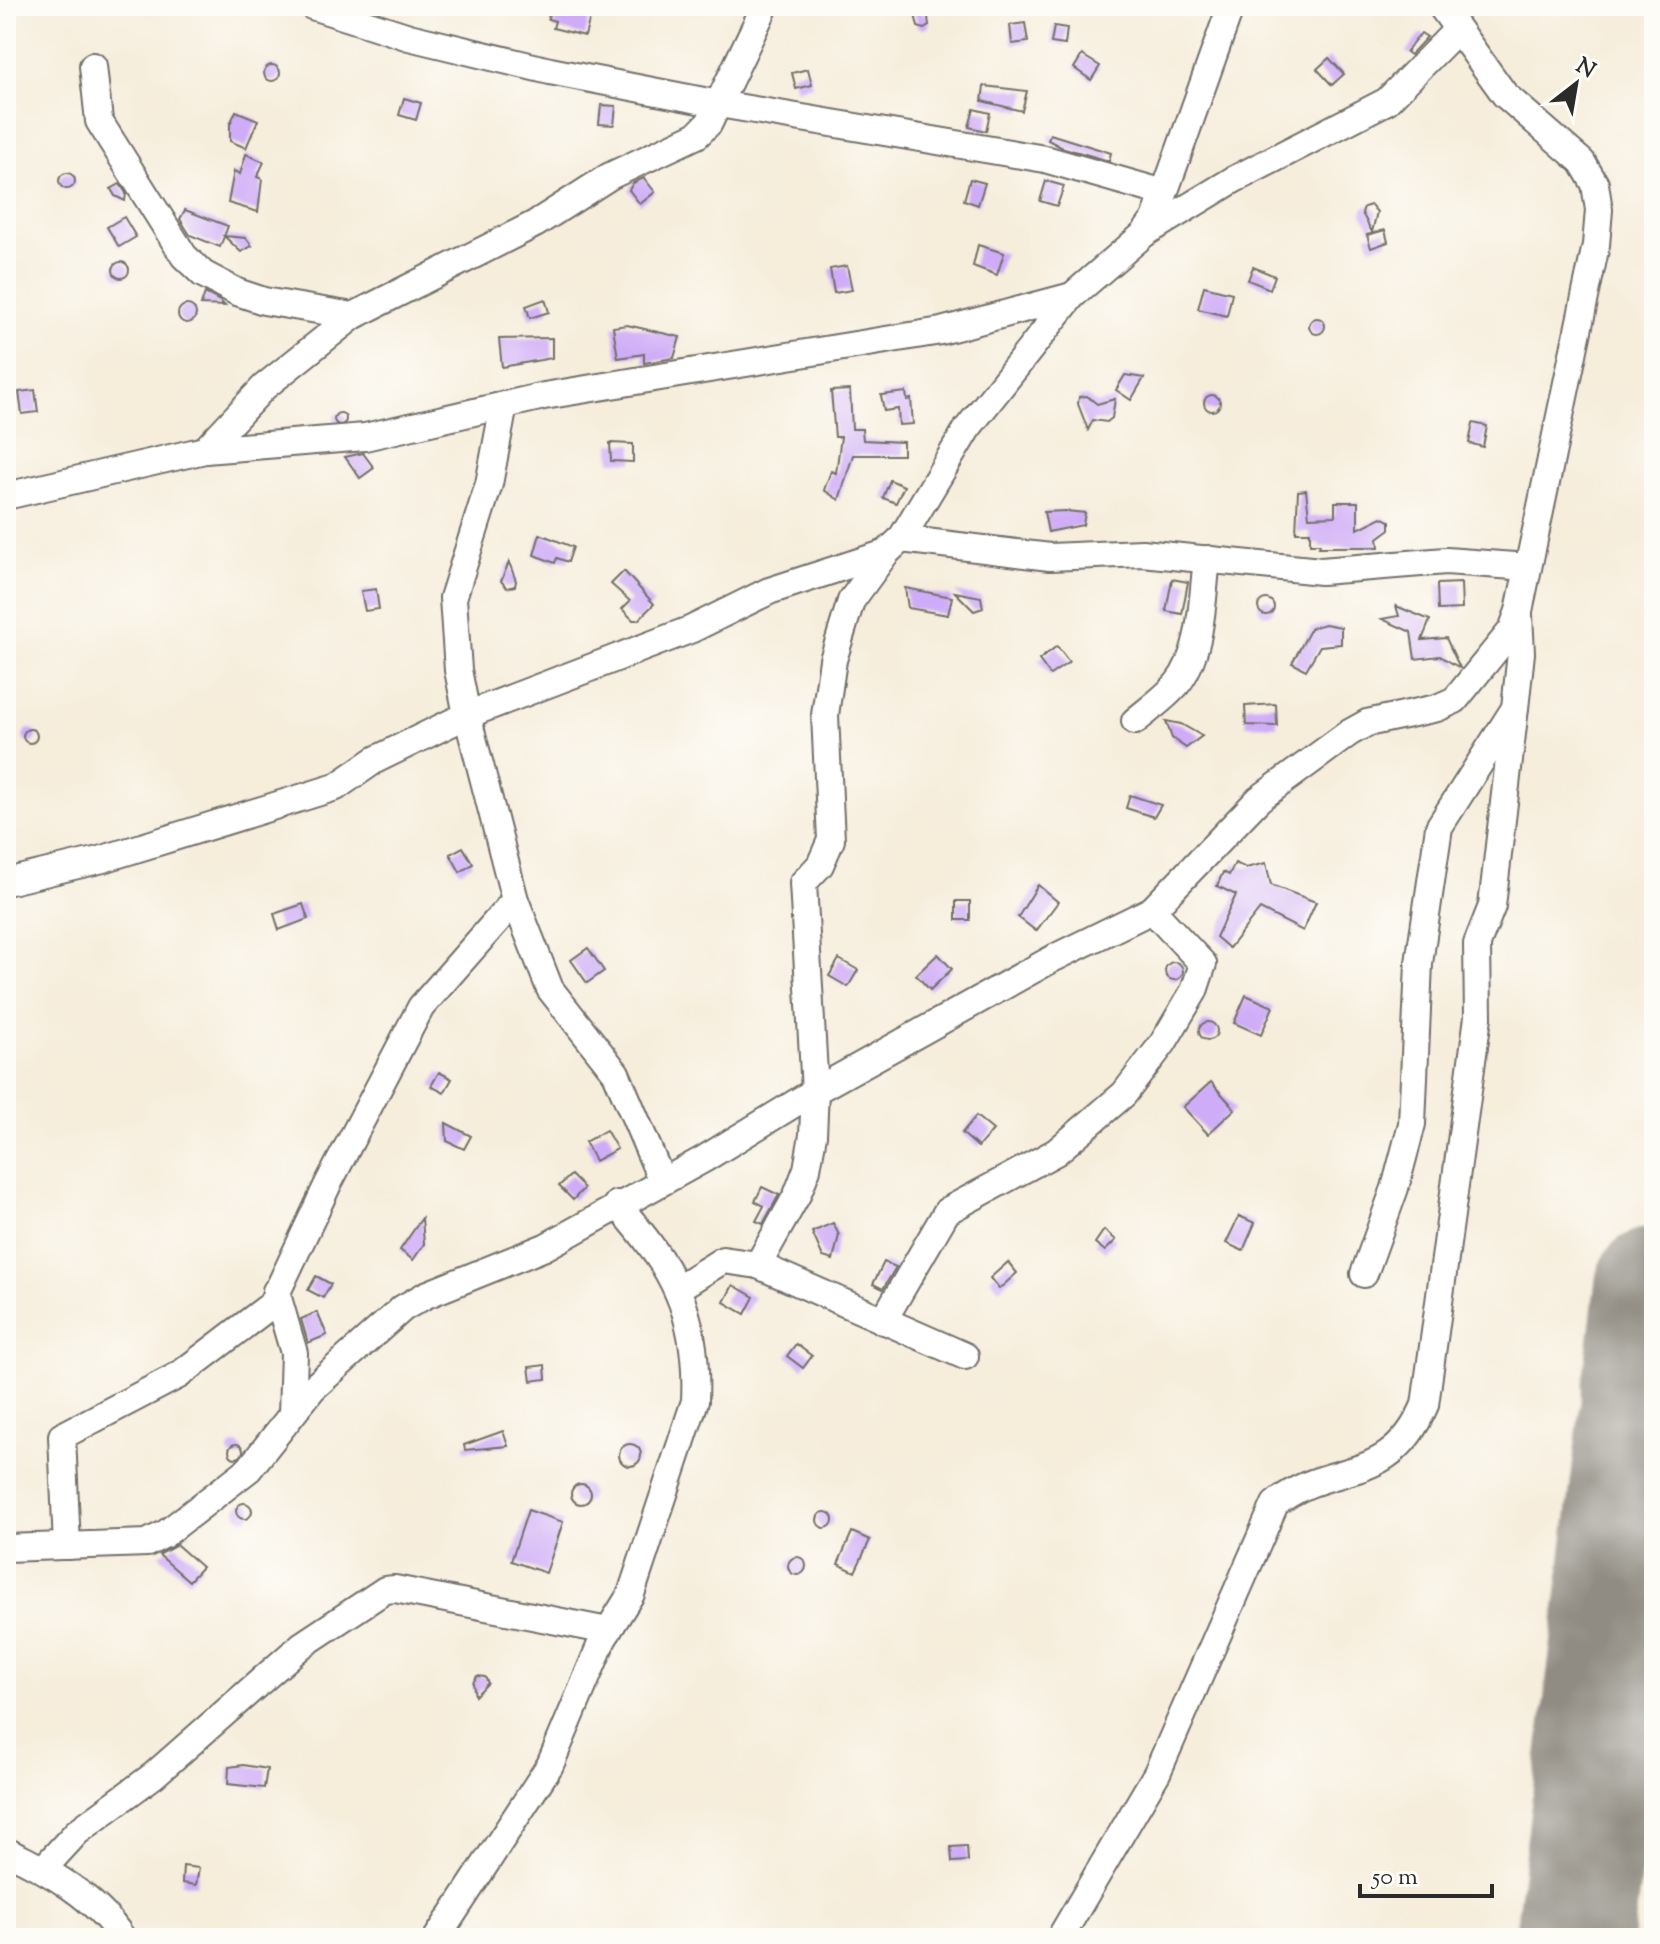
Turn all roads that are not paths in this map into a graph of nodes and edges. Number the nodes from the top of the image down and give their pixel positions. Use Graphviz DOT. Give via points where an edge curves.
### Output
graph roads {
  1 [pos="312,6"];
  2 [pos="765,6"];
  3 [pos="1231,6"];
  4 [pos="1441,6"];
  5 [pos="1456,31"];
  6 [pos="93,66"];
  7 [pos="719,104"];
  8 [pos="1164,193"];
  9 [pos="1144,234"];
  10 [pos="1072,296"];
  11 [pos="353,316"];
  12 [pos="504,405"];
  13 [pos="205,450"];
  14 [pos="6,496"];
  15 [pos="894,546"];
  16 [pos="1207,559"];
  17 [pos="1528,567"];
  18 [pos="1519,611"];
  19 [pos="1515,708"];
  20 [pos="467,715"];
  21 [pos="1135,721"];
  22 [pos="6,882"];
  23 [pos="515,900"];
  24 [pos="1152,910"];
  25 [pos="815,1091"];
  26 [pos="662,1181"];
  27 [pos="617,1204"];
  28 [pos="758,1265"];
  29 [pos="1364,1274"];
  30 [pos="678,1288"];
  31 [pos="276,1291"];
  32 [pos="883,1321"];
  33 [pos="965,1356"];
  34 [pos="292,1414"];
  35 [pos="67,1546"];
  36 [pos="6,1548"];
  37 [pos="608,1631"];
  38 [pos="6,1851"];
  39 [pos="43,1869"];
  40 [pos="122,1938"];
  41 [pos="437,1938"];
  42 [pos="1060,1938"];
  1 -- 7 [label="street" via="479,54"];
  2 -- 7 [label="street"];
  3 -- 8 [label="street"];
  4 -- 5 [label="street"];
  5 -- 9 [label="street" via="1387,101 1233,180"];
  5 -- 17 [label="street" via="1505,95 1569,148 1595,184 1599,210"];
  6 -- 11 [label="street" via="99,121 184,256 203,274 237,292"];
  7 -- 8 [label="street" via="1045,159"];
  7 -- 11 [label="street" via="697,135 610,176 535,224"];
  8 -- 9 [label="street"];
  9 -- 10 [label="street"];
  10 -- 12 [label="street" via="941,331"];
  10 -- 15 [label="street" via="967,429"];
  11 -- 13 [label="street" via="264,387"];
  12 -- 13 [label="street" via="365,437"];
  12 -- 20 [label="street" via="495,462 453,598"];
  13 -- 14 [label="street"];
  15 -- 16 [label="street" via="1050,557 1142,553"];
  15 -- 20 [label="street" via="769,591 692,629"];
  15 -- 25 [label="street" via="843,618 827,701 831,840 820,865 803,883"];
  16 -- 17 [label="street" via="1321,571 1446,561"];
  16 -- 21 [label="street" via="1188,666 1177,684"];
  17 -- 18 [label="street"];
  18 -- 19 [label="street"];
  18 -- 24 [label="street" via="1512,630 1455,700 1367,723 1349,733 1259,799"];
  19 -- 29 [label="street" via="1439,827 1419,963 1412,1124"];
  19 -- 42 [label="street" via="1492,906 1477,944 1478,1017 1425,1405 1396,1450 1368,1468 1293,1491 1275,1504 1157,1773"];
  20 -- 22 [label="street" via="375,760 336,787 103,859"];
  20 -- 23 [label="street"];
  23 -- 26 [label="street" via="550,989 616,1073"];
  23 -- 31 [label="street" via="421,1007"];
  24 -- 25 [label="street" via="1054,958"];
  24 -- 32 [label="street" via="1203,964 1194,991 1163,1043 1124,1094 1056,1152 947,1211"];
  25 -- 26 [label="street"];
  25 -- 28 [label="street" via="807,1169"];
  26 -- 27 [label="street"];
  27 -- 30 [label="street"];
  27 -- 34 [label="street" via="526,1257 403,1308 329,1371"];
  28 -- 30 [label="street" via="723,1260"];
  28 -- 32 [label="street"];
  30 -- 37 [label="street" via="696,1375 695,1401 631,1594"];
  31 -- 34 [label="street" via="294,1353"];
  31 -- 35 [label="street" via="262,1316 201,1362 62,1436"];
  32 -- 33 [label="street"];
  34 -- 35 [label="street" via="239,1478 154,1541"];
  35 -- 36 [label="street"];
  37 -- 39 [label="street" via="385,1590 302,1645 154,1775 77,1832"];
  37 -- 41 [label="street" via="538,1788"];
  38 -- 39 [label="street"];
  39 -- 40 [label="street" via="94,1905"];
}
